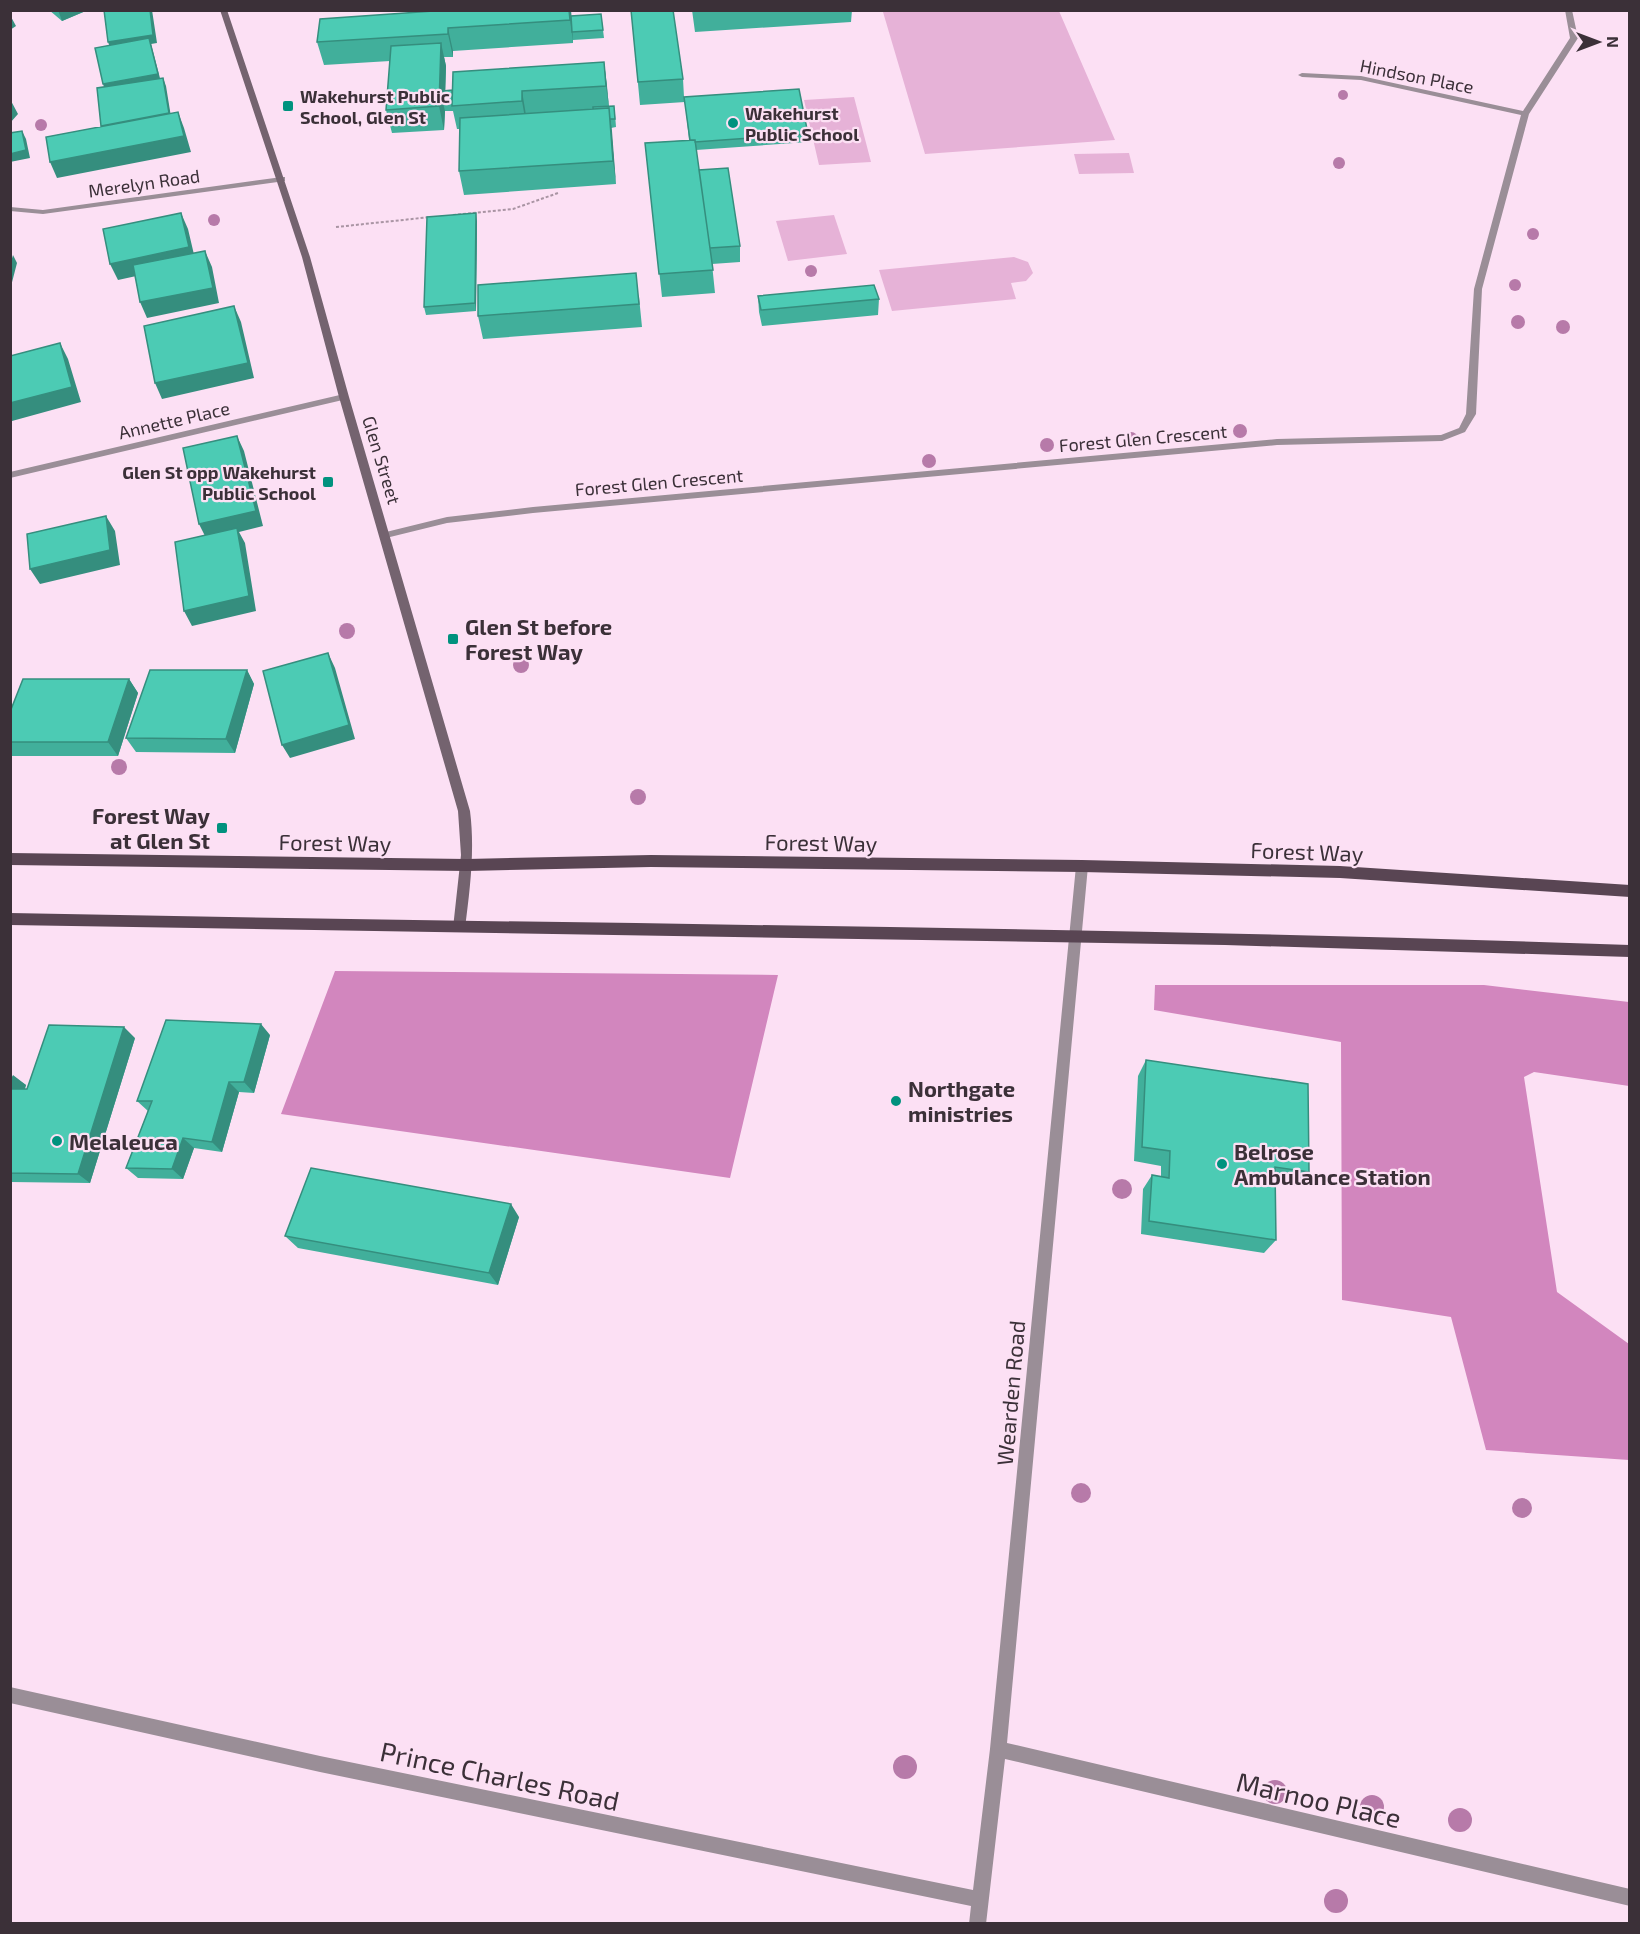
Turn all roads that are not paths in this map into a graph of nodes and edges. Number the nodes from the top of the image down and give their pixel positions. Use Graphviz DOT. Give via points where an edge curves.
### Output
graph roads {
  1 [pos="223,10"];
  2 [pos="1568,10"];
  3 [pos="1302,75"];
  4 [pos="1525,114"];
  5 [pos="282,179"];
  6 [pos="10,209"];
  7 [pos="344,397"];
  8 [pos="10,475"];
  9 [pos="386,535"];
  10 [pos="10,859"];
  11 [pos="467,865"];
  12 [pos="1082,866"];
  13 [pos="1629,891"];
  14 [pos="10,919"];
  15 [pos="459,928"];
  16 [pos="1076,934"];
  17 [pos="1629,951"];
  18 [pos="10,1695"];
  19 [pos="998,1749"];
  20 [pos="1629,1898"];
  21 [pos="980,1900"];
  22 [pos="977,1923"];
  1 -- 5 [label="street, Glen Street"];
  2 -- 4 [label="street, Forest Glen Crescent" via="1574,38"];
  3 -- 4 [label="street, Hindson Place" via="1361,78"];
  4 -- 9 [label="street, Forest Glen Crescent" via="1478,289 1471,414 1462,430 1442,438 1277,442 533,510 447,520"];
  5 -- 6 [label="street, Merelyn Road" via="43,212"];
  5 -- 7 [label="street, Glen Street"];
  7 -- 8 [label="street, Annette Place"];
  7 -- 9 [label="street, Glen Street"];
  9 -- 11 [label="street, Glen Street" via="464,811"];
  10 -- 11 [label="main road, Forest Way"];
  11 -- 12 [label="main road, Forest Way" via="651,861"];
  11 -- 15 [label="street, Glen Street"];
  12 -- 13 [label="main road, Forest Way" via="1340,872"];
  12 -- 16 [label="street, Wearden Road"];
  14 -- 15 [label="main road"];
  15 -- 16 [label="main road"];
  16 -- 17 [label="main road" via="1370,940"];
  16 -- 19 [label="street, Wearden Road"];
  18 -- 21 [label="street, Prince Charles Road" via="320,1764"];
  19 -- 20 [label="street, Marnoo Place"];
  19 -- 21 [label="street, Wearden Road"];
  21 -- 22 [label="street, Wearden Road"];
}
